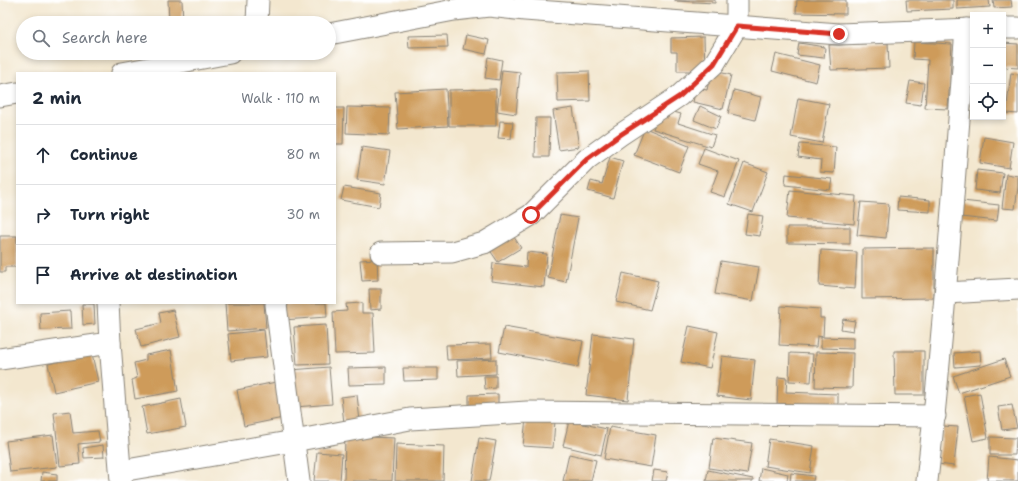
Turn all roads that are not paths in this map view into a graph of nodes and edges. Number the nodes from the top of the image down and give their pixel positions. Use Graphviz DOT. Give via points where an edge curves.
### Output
graph roads {
  1 [pos="258,0"];
  2 [pos="737,0"];
  3 [pos="489,3"];
  4 [pos="258,16"];
  5 [pos="737,26"];
  6 [pos="1006,28"];
  7 [pos="1018,28"];
  8 [pos="969,29"];
  9 [pos="336,33"];
  10 [pos="192,60"];
  11 [pos="127,72"];
  12 [pos="16,92"];
  13 [pos="0,96"];
  14 [pos="381,253"];
  15 [pos="1018,289"];
  16 [pos="946,293"];
  17 [pos="108,304"];
  18 [pos="276,304"];
  19 [pos="110,343"];
  20 [pos="0,359"];
  21 [pos="934,416"];
  22 [pos="294,441"];
  23 [pos="121,476"];
  24 [pos="299,481"];
  25 [pos="927,481"];
  1 -- 4 [label="street"];
  2 -- 5 [label="street"];
  3 -- 5 [label="street" via="533,11"];
  3 -- 9 [label="street"];
  5 -- 8 [label="street" via="839,34"];
  5 -- 14 [label="street" via="714,64 680,96 587,159 531,215 484,243 452,252"];
  6 -- 7 [label="street"];
  8 -- 16 [label="street"];
  10 -- 11 [label="street"];
  12 -- 13 [label="street"];
  15 -- 16 [label="street"];
  16 -- 21 [label="street"];
  17 -- 19 [label="street"];
  18 -- 22 [label="street"];
  19 -- 20 [label="street"];
  19 -- 23 [label="street"];
  21 -- 22 [label="street" via="527,412 410,419"];
  21 -- 25 [label="street"];
  22 -- 23 [label="street"];
  22 -- 24 [label="street"];
}
